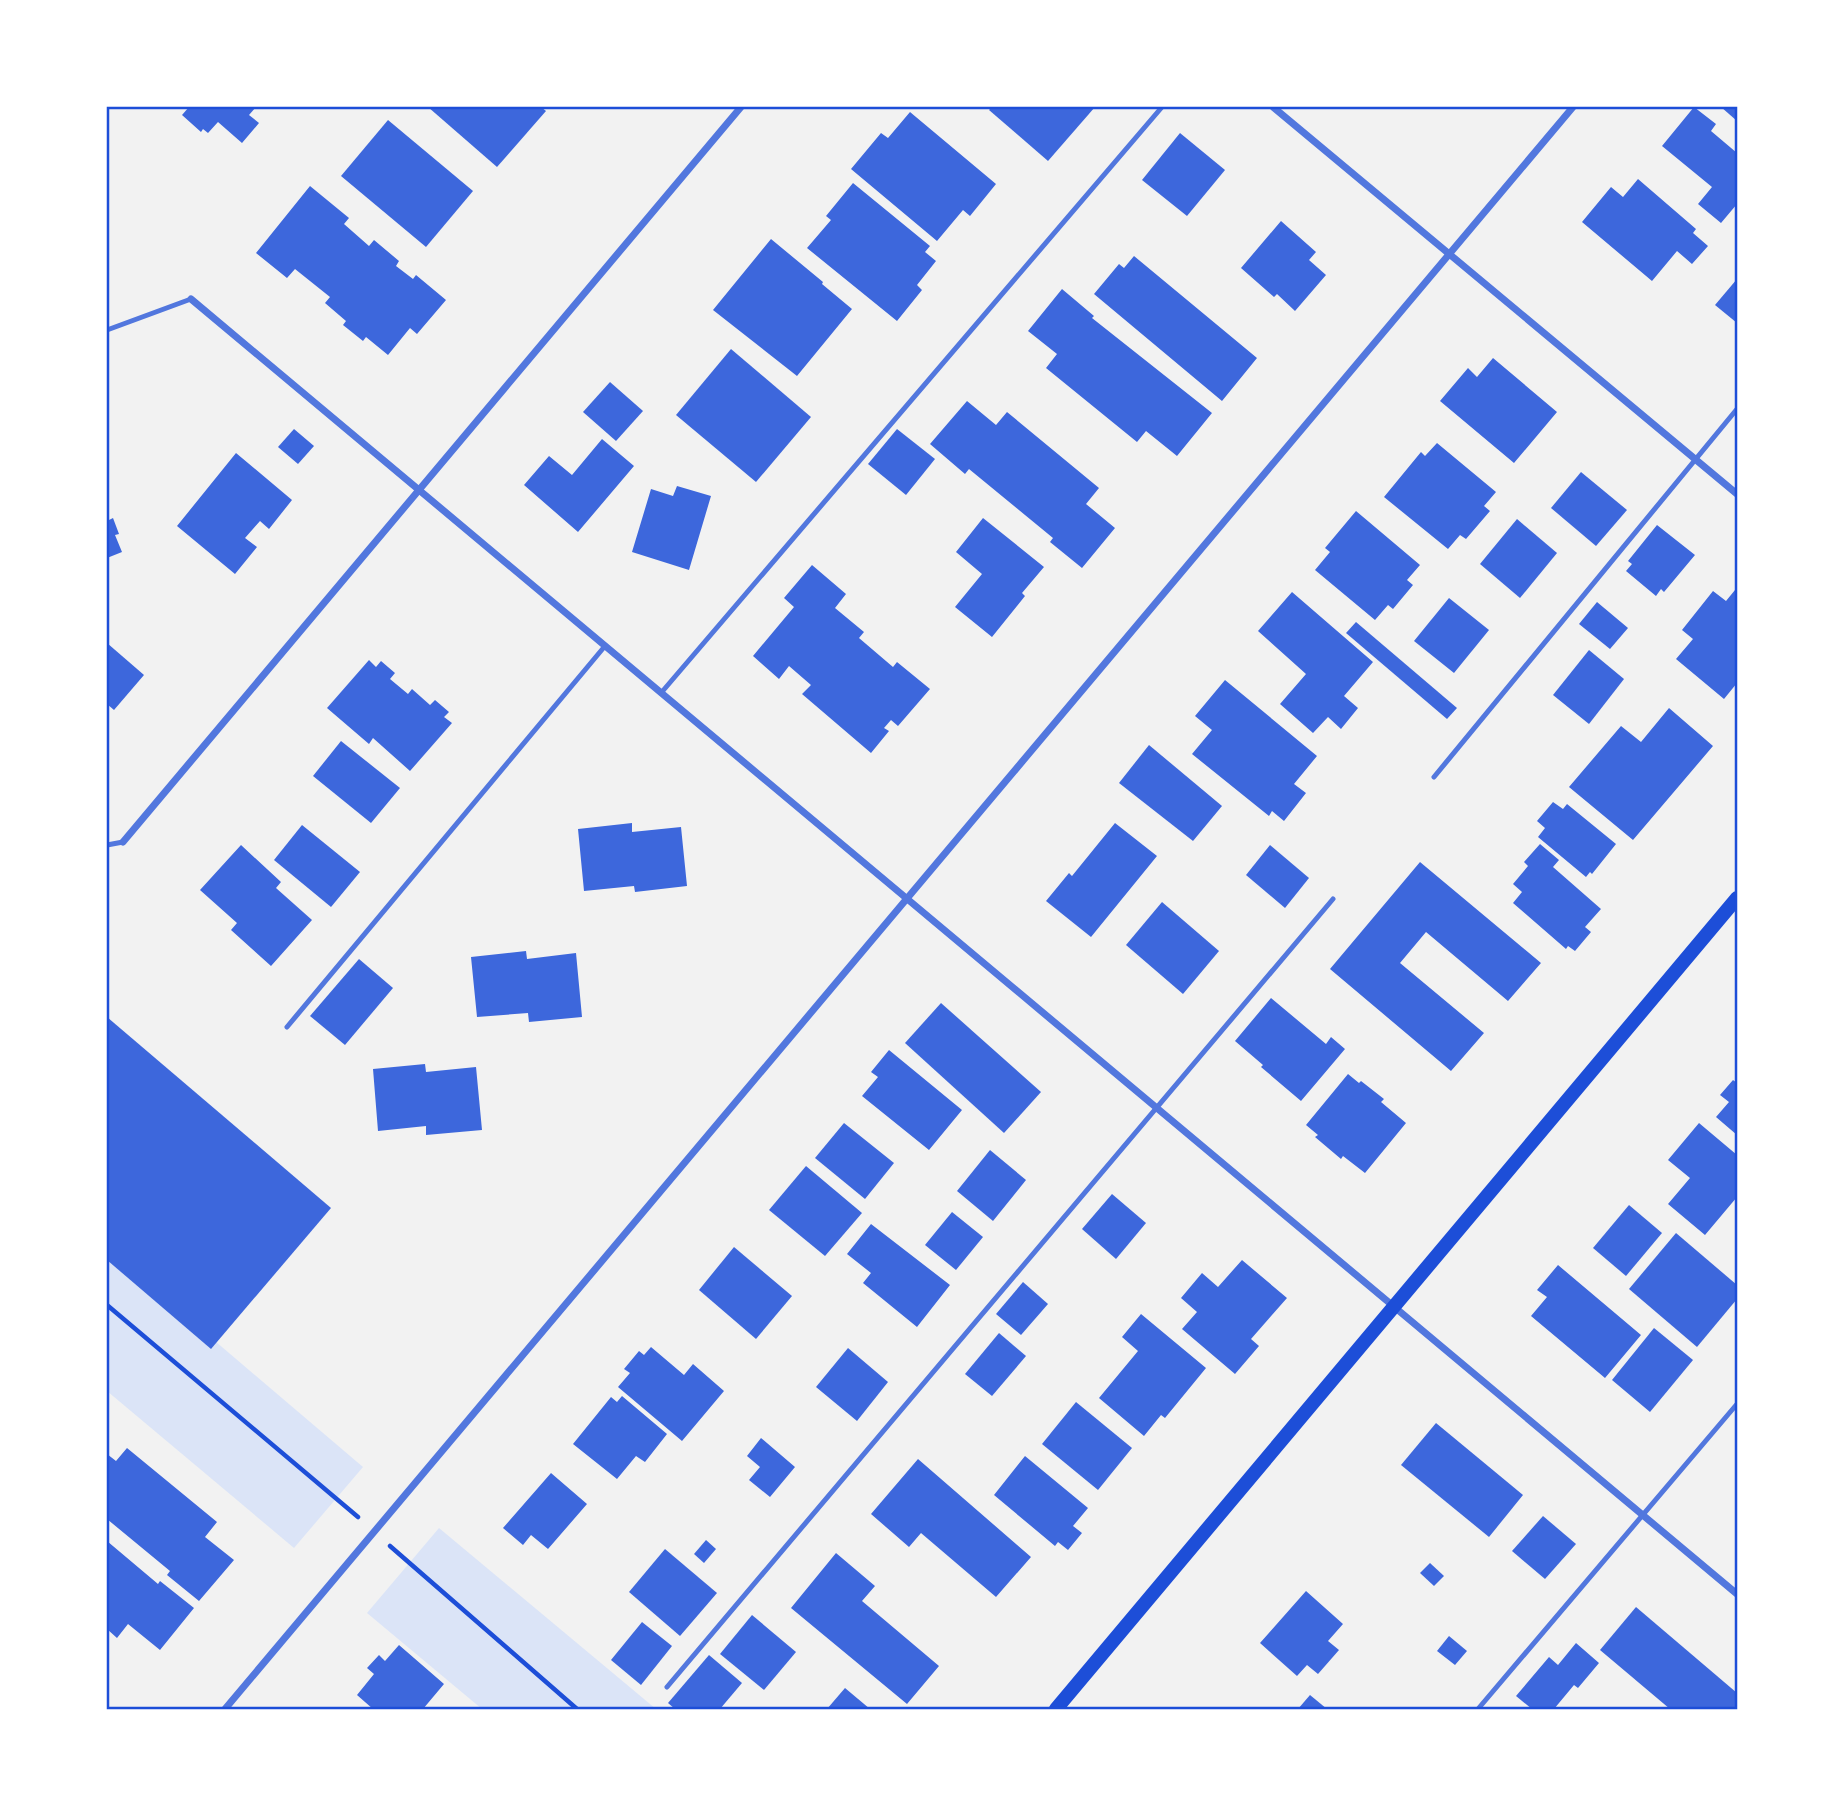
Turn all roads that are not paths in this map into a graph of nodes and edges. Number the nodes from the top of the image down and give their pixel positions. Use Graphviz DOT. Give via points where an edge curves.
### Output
graph roads {
  1 [pos="741,107"];
  2 [pos="1162,107"];
  3 [pos="1273,107"];
  4 [pos="1573,107"];
  5 [pos="1450,254"];
  6 [pos="191,299"];
  7 [pos="107,330"];
  8 [pos="1737,409"];
  9 [pos="1696,460"];
  10 [pos="419,490"];
  11 [pos="1737,494"];
  12 [pos="605,646"];
  13 [pos="661,692"];
  14 [pos="1434,777"];
  15 [pos="122,842"];
  16 [pos="107,845"];
  17 [pos="1737,898"];
  18 [pos="907,899"];
  19 [pos="1333,899"];
  20 [pos="287,1027"];
  21 [pos="1156,1108"];
  22 [pos="1394,1307"];
  23 [pos="1737,1404"];
  24 [pos="1643,1516"];
  25 [pos="1737,1594"];
  26 [pos="667,1687"];
  27 [pos="225,1709"];
  28 [pos="1056,1709"];
  29 [pos="1478,1709"];
  1 -- 10 [label="street"];
  2 -- 13 [label="lane"];
  3 -- 5 [label="street"];
  4 -- 5 [label="street"];
  5 -- 9 [label="street"];
  5 -- 18 [label="street"];
  6 -- 7 [label="lane"];
  6 -- 10 [label="street"];
  8 -- 9 [label="lane"];
  9 -- 11 [label="street"];
  9 -- 14 [label="lane"];
  10 -- 12 [label="street"];
  10 -- 15 [label="street"];
  12 -- 13 [label="street"];
  12 -- 20 [label="lane"];
  13 -- 18 [label="street"];
  15 -- 16 [label="lane"];
  17 -- 22 [label="main road"];
  18 -- 21 [label="street"];
  18 -- 27 [label="street"];
  19 -- 21 [label="lane"];
  21 -- 22 [label="street"];
  21 -- 26 [label="lane"];
  22 -- 24 [label="street"];
  22 -- 28 [label="main road"];
  23 -- 24 [label="lane"];
  24 -- 25 [label="street"];
  24 -- 29 [label="lane"];
}
